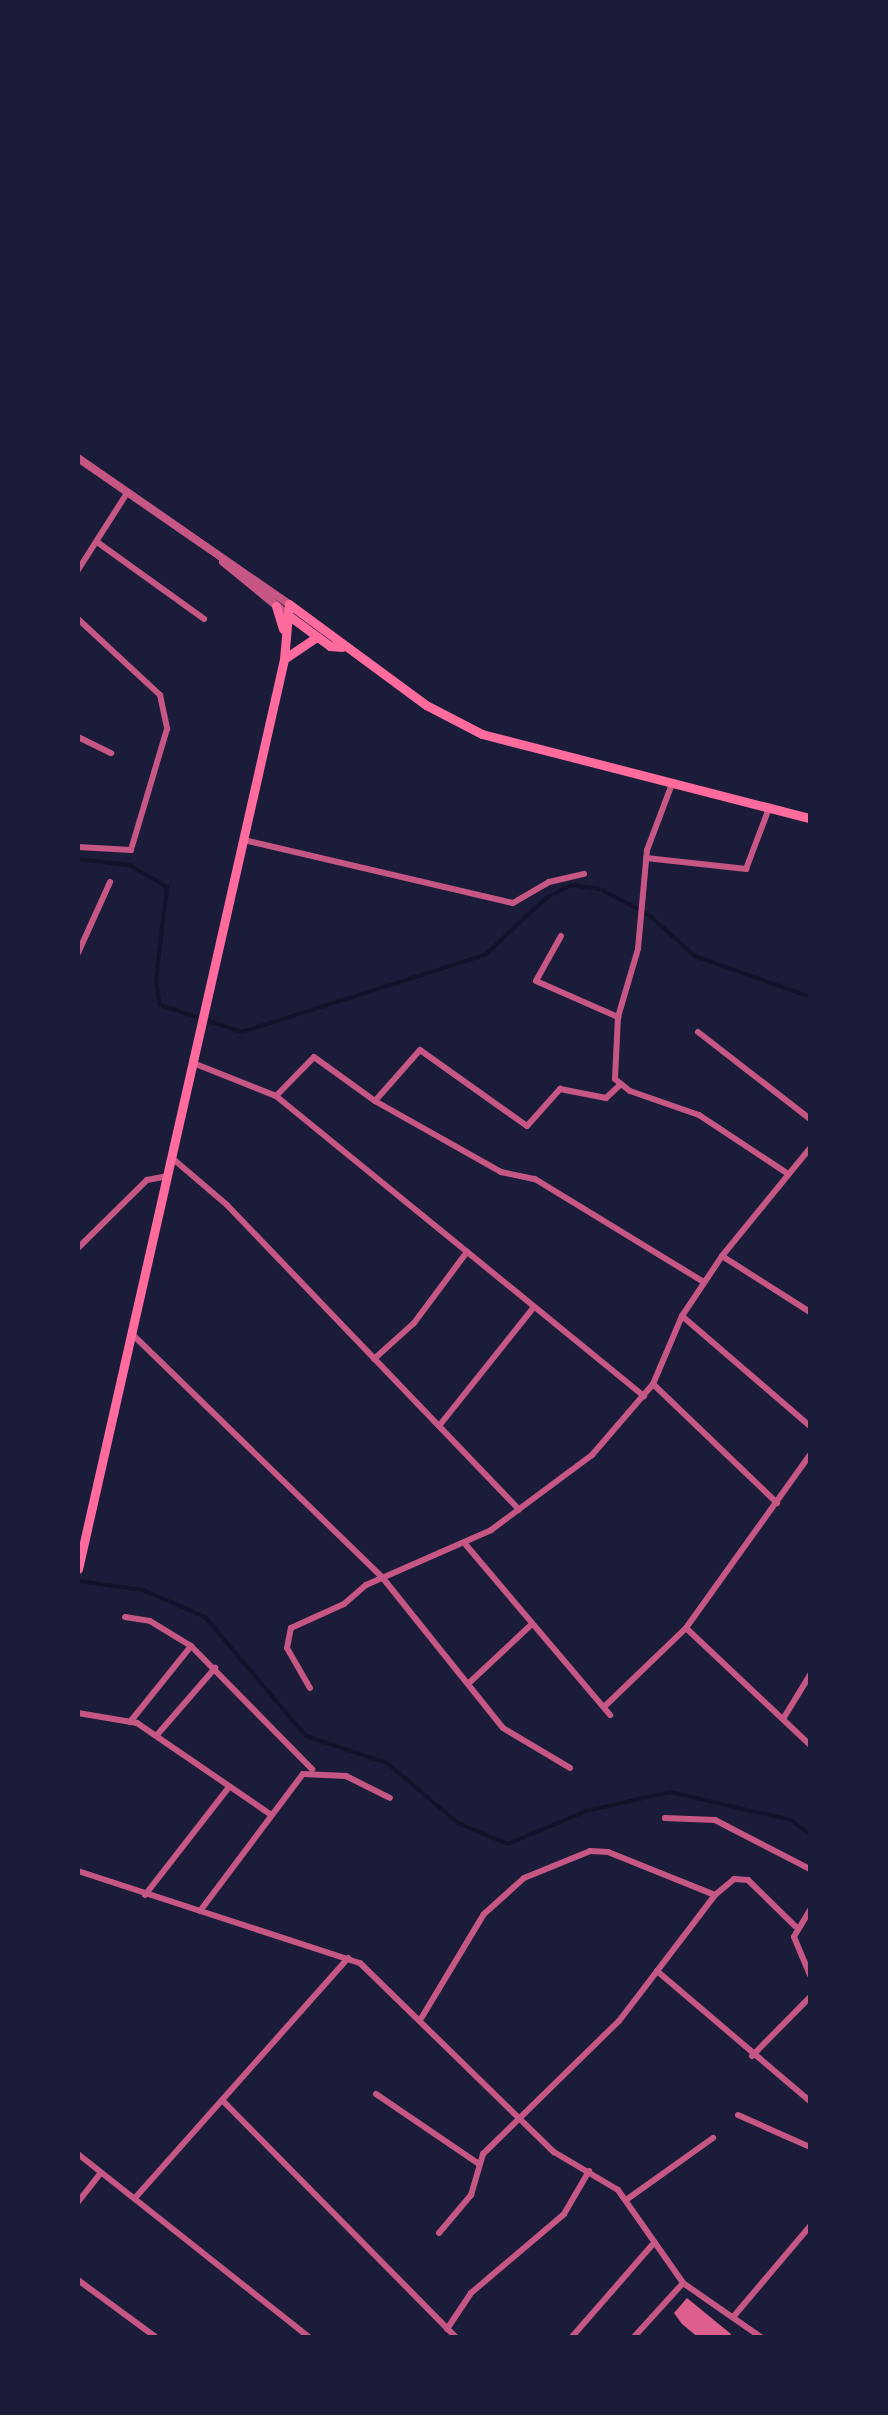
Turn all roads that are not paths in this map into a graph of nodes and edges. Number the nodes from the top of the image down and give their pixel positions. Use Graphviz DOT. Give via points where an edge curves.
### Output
graph roads {
  1 [pos="78,458"];
  2 [pos="127,493"];
  3 [pos="98,542"];
  4 [pos="223,562"];
  5 [pos="78,570"];
  6 [pos="276,606"];
  7 [pos="288,610"];
  8 [pos="78,618"];
  9 [pos="204,619"];
  10 [pos="286,636"];
  11 [pos="317,637"];
  12 [pos="342,647"];
  13 [pos="284,659"];
  14 [pos="78,737"];
  15 [pos="110,752"];
  16 [pos="672,784"];
  17 [pos="769,808"];
  18 [pos="810,818"];
  19 [pos="244,840"];
  20 [pos="78,846"];
  21 [pos="646,858"];
  22 [pos="584,874"];
  23 [pos="110,882"];
  24 [pos="562,936"];
  25 [pos="78,954"];
  26 [pos="618,1017"];
  27 [pos="698,1032"];
  28 [pos="194,1058"];
  29 [pos="620,1085"];
  30 [pos="276,1096"];
  31 [pos="375,1101"];
  32 [pos="810,1119"];
  33 [pos="810,1148"];
  34 [pos="171,1158"];
  35 [pos="788,1174"];
  36 [pos="167,1176"];
  37 [pos="78,1248"];
  38 [pos="467,1252"];
  39 [pos="722,1256"];
  40 [pos="704,1282"];
  41 [pos="534,1307"];
  42 [pos="810,1312"];
  43 [pos="682,1316"];
  44 [pos="131,1333"];
  45 [pos="374,1359"];
  46 [pos="653,1384"];
  47 [pos="644,1396"];
  48 [pos="439,1426"];
  49 [pos="810,1426"];
  50 [pos="810,1455"];
  51 [pos="778,1503"];
  52 [pos="518,1510"];
  53 [pos="466,1545"];
  54 [pos="78,1565"];
  55 [pos="382,1577"];
  56 [pos="125,1617"];
  57 [pos="531,1625"];
  58 [pos="686,1628"];
  59 [pos="192,1646"];
  60 [pos="215,1668"];
  61 [pos="810,1675"];
  62 [pos="470,1682"];
  63 [pos="310,1688"];
  64 [pos="604,1708"];
  65 [pos="78,1713"];
  66 [pos="610,1715"];
  67 [pos="783,1719"];
  68 [pos="130,1722"];
  69 [pos="157,1735"];
  70 [pos="810,1746"];
  71 [pos="570,1768"];
  72 [pos="312,1770"];
  73 [pos="229,1787"];
  74 [pos="390,1798"];
  75 [pos="270,1814"];
  76 [pos="665,1818"];
  77 [pos="810,1868"];
  78 [pos="78,1871"];
  79 [pos="145,1895"];
  80 [pos="715,1896"];
  81 [pos="810,1910"];
  82 [pos="200,1911"];
  83 [pos="796,1928"];
  84 [pos="348,1958"];
  85 [pos="657,1971"];
  86 [pos="810,1975"];
  87 [pos="810,1997"];
  88 [pos="422,2017"];
  89 [pos="752,2056"];
  90 [pos="376,2094"];
  91 [pos="222,2100"];
  92 [pos="810,2101"];
  93 [pos="738,2115"];
  94 [pos="519,2119"];
  95 [pos="714,2138"];
  96 [pos="810,2147"];
  97 [pos="78,2154"];
  98 [pos="478,2164"];
  99 [pos="589,2171"];
  100 [pos="101,2174"];
  101 [pos="136,2198"];
  102 [pos="626,2200"];
  103 [pos="78,2202"];
  104 [pos="810,2226"];
  105 [pos="439,2233"];
  106 [pos="652,2245"];
  107 [pos="78,2280"];
  108 [pos="683,2283"];
  109 [pos="734,2316"];
  110 [pos="447,2329"];
  111 [pos="158,2338"];
  112 [pos="310,2338"];
  113 [pos="457,2338"];
  114 [pos="570,2338"];
  115 [pos="633,2338"];
  116 [pos="762,2338"];
  1 -- 2 [label="street"];
  2 -- 3 [label="street"];
  2 -- 4 [label="street"];
  3 -- 5 [label="street"];
  3 -- 9 [label="street"];
  4 -- 6 [label="street"];
  4 -- 7 [label="street"];
  6 -- 7 [label="street"];
  6 -- 10 [label="main road"];
  7 -- 10 [label="main road"];
  7 -- 11 [label="main road"];
  7 -- 12 [label="main road"];
  8 -- 20 [label="street" via="142,676 166,710 135,844 126,852"];
  10 -- 13 [label="main road"];
  11 -- 12 [label="main road"];
  11 -- 13 [label="main road"];
  12 -- 16 [label="main road" via="482,734"];
  13 -- 19 [label="main road"];
  14 -- 15 [label="street"];
  16 -- 17 [label="main road"];
  16 -- 21 [label="street"];
  17 -- 18 [label="main road"];
  17 -- 21 [label="street" via="746,869"];
  19 -- 22 [label="street" via="513,904 548,882"];
  19 -- 28 [label="main road"];
  21 -- 26 [label="street" via="642,923"];
  23 -- 25 [label="street"];
  24 -- 26 [label="street" via="536,981"];
  26 -- 29 [label="street"];
  27 -- 32 [label="street"];
  28 -- 30 [label="street"];
  28 -- 34 [label="main road"];
  29 -- 31 [label="street" via="606,1098 560,1089 527,1126 420,1050"];
  29 -- 35 [label="street" via="699,1115"];
  30 -- 31 [label="street" via="314,1057"];
  30 -- 38 [label="street"];
  31 -- 40 [label="street" via="500,1172 535,1178"];
  33 -- 35 [label="street"];
  34 -- 36 [label="main road"];
  34 -- 45 [label="street" via="227,1206"];
  35 -- 39 [label="street"];
  36 -- 37 [label="street" via="147,1180"];
  36 -- 44 [label="main road"];
  38 -- 41 [label="street"];
  38 -- 45 [label="street" via="414,1323"];
  39 -- 40 [label="street"];
  39 -- 42 [label="street"];
  40 -- 43 [label="street"];
  41 -- 47 [label="street"];
  41 -- 48 [label="street"];
  43 -- 46 [label="street"];
  43 -- 49 [label="street"];
  44 -- 54 [label="main road"];
  44 -- 55 [label="street"];
  45 -- 48 [label="street"];
  46 -- 47 [label="street"];
  46 -- 51 [label="street"];
  47 -- 52 [label="street" via="592,1455"];
  48 -- 52 [label="street"];
  50 -- 51 [label="street"];
  51 -- 58 [label="street"];
  52 -- 53 [label="street"];
  53 -- 55 [label="street"];
  53 -- 57 [label="street"];
  55 -- 62 [label="street"];
  55 -- 63 [label="street" via="291,1628 287,1648"];
  56 -- 59 [label="street" via="150,1621"];
  57 -- 62 [label="street"];
  57 -- 64 [label="street"];
  58 -- 64 [label="street"];
  58 -- 67 [label="street"];
  59 -- 60 [label="street"];
  59 -- 68 [label="street"];
  60 -- 69 [label="street"];
  60 -- 72 [label="street"];
  61 -- 67 [label="street"];
  62 -- 71 [label="street" via="503,1728"];
  64 -- 66 [label="street"];
  65 -- 68 [label="street"];
  67 -- 70 [label="street"];
  68 -- 69 [label="street"];
  69 -- 73 [label="street"];
  72 -- 74 [label="street" via="346,1776"];
  72 -- 75 [label="street"];
  73 -- 75 [label="street"];
  73 -- 79 [label="street"];
  75 -- 82 [label="street"];
  76 -- 77 [label="street" via="715,1820"];
  78 -- 79 [label="street"];
  79 -- 82 [label="street"];
  80 -- 83 [label="street" via="734,1880 748,1880"];
  80 -- 85 [label="street"];
  80 -- 88 [label="street" via="608,1852 590,1851 524,1878 484,1914"];
  81 -- 83 [label="street"];
  82 -- 84 [label="street"];
  83 -- 86 [label="street" via="796,1949"];
  84 -- 88 [label="street"];
  84 -- 91 [label="street"];
  85 -- 89 [label="street"];
  85 -- 94 [label="street" via="618,2022"];
  87 -- 89 [label="street"];
  88 -- 94 [label="street"];
  89 -- 92 [label="street"];
  90 -- 98 [label="street"];
  91 -- 101 [label="street"];
  91 -- 110 [label="street"];
  93 -- 96 [label="street"];
  94 -- 98 [label="street"];
  94 -- 99 [label="street" via="554,2152"];
  95 -- 102 [label="street"];
  97 -- 100 [label="street"];
  98 -- 105 [label="street" via="471,2195"];
  99 -- 102 [label="street"];
  99 -- 110 [label="street" via="564,2214 471,2292"];
  100 -- 101 [label="street"];
  100 -- 103 [label="street"];
  101 -- 112 [label="street"];
  102 -- 106 [label="street"];
  104 -- 109 [label="street"];
  106 -- 108 [label="street"];
  106 -- 114 [label="street"];
  107 -- 111 [label="street"];
  108 -- 109 [label="street"];
  108 -- 115 [label="street"];
  109 -- 116 [label="street"];
  110 -- 113 [label="street"];
}
